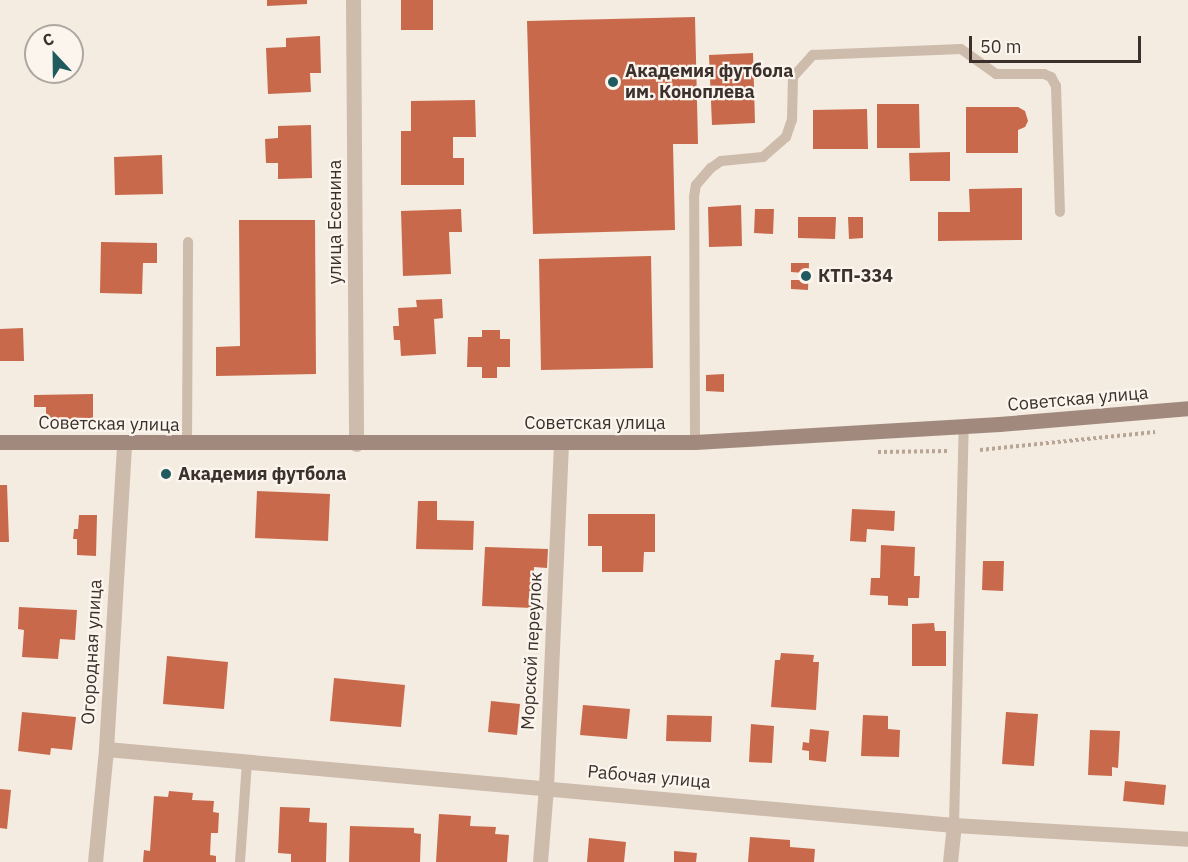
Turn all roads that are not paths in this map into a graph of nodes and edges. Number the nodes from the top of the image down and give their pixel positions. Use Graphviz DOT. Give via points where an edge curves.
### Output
graph roads {
  1 [pos="353,0"];
  2 [pos="1060,212"];
  3 [pos="188,242"];
  4 [pos="1188,408"];
  5 [pos="964,427"];
  6 [pos="0,442"];
  7 [pos="561,442"];
  8 [pos="695,442"];
  9 [pos="124,444"];
  10 [pos="187,444"];
  11 [pos="356,444"];
  12 [pos="106,749"];
  13 [pos="247,761"];
  14 [pos="546,787"];
  15 [pos="954,825"];
  16 [pos="1188,839"];
  17 [pos="95,862"];
  18 [pos="240,862"];
  19 [pos="540,862"];
  20 [pos="950,862"];
  1 -- 11 [label="street, улица Есенина"];
  2 -- 8 [label="lane" via="1056,86 1051,77 996,74 962,49 813,55 793,77 792,120 786,137 764,157 721,161 696,185"];
  3 -- 10 [label="lane"];
  4 -- 5 [label="main road, Советская улица"];
  5 -- 8 [label="main road, Советская улица"];
  5 -- 15 [label="lane"];
  6 -- 9 [label="main road, Советская улица"];
  7 -- 8 [label="main road, Советская улица"];
  7 -- 11 [label="main road, Советская улица"];
  7 -- 14 [label="street, Морской переулок"];
  9 -- 10 [label="main road, Советская улица"];
  9 -- 12 [label="street, Огородная улица"];
  10 -- 11 [label="main road, Советская улица"];
  12 -- 13 [label="street, Рабочая улица"];
  12 -- 17 [label="street, Огородная улица"];
  13 -- 14 [label="street, Рабочая улица"];
  13 -- 18 [label="lane"];
  14 -- 15 [label="street, Рабочая улица"];
  14 -- 19 [label="street, Морской переулок"];
  15 -- 16 [label="street, Рабочая улица"];
  15 -- 20 [label="street"];
}
